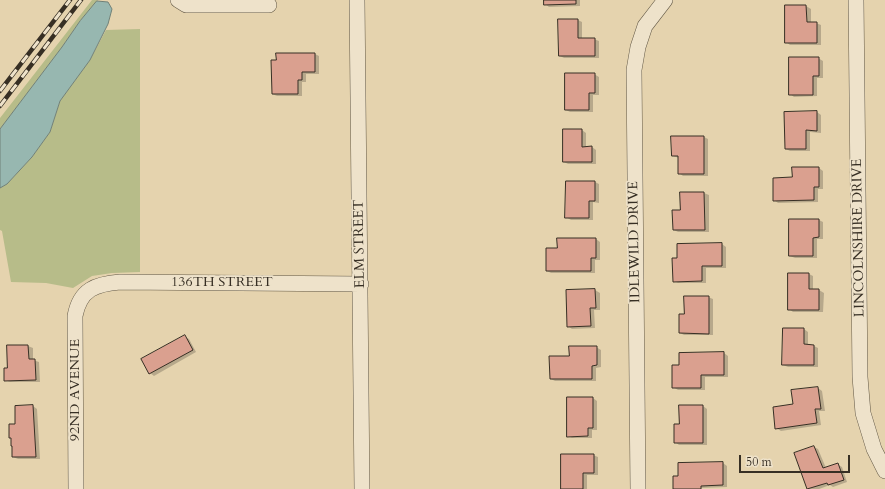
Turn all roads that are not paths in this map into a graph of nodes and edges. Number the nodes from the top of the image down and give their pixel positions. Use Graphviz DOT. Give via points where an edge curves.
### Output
graph roads {
  1 [pos="178,0"];
  2 [pos="357,0"];
  3 [pos="856,0"];
  4 [pos="663,1"];
  5 [pos="269,5"];
  6 [pos="361,284"];
  7 [pos="86,293"];
  8 [pos="885,471"];
  9 [pos="76,489"];
  10 [pos="362,489"];
  11 [pos="638,489"];
  1 -- 5 [label="street" via="186,5"];
  2 -- 6 [label="street, ELM STREET"];
  3 -- 8 [label="street, LINCOLNSHIRE DRIVE" via="860,377 863,413 874,449"];
  4 -- 11 [label="street, IDLEWILD DRIVE" via="645,26 634,70"];
  6 -- 7 [label="street, 136TH STREET" via="120,282 95,287"];
  6 -- 10 [label="street, ELM STREET"];
  7 -- 9 [label="street, 92ND AVENUE" via="76,309 75,316"];
}
